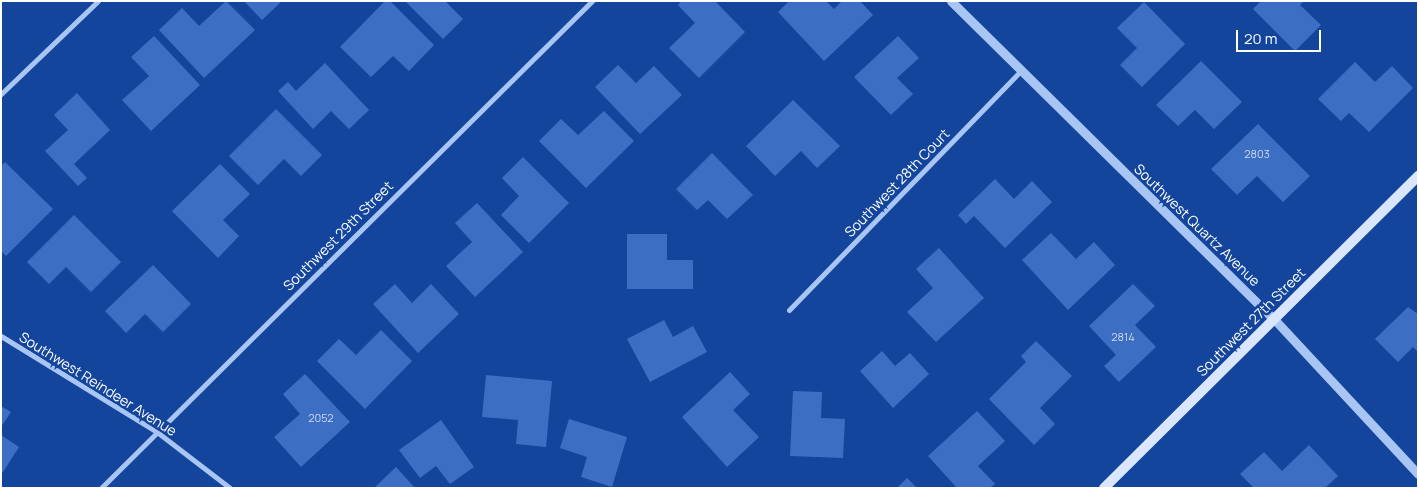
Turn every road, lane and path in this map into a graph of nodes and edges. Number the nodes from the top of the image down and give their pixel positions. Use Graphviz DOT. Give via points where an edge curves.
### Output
graph roads {
  1 [pos="98,1"];
  2 [pos="592,1"];
  3 [pos="951,1"];
  4 [pos="1020,71"];
  5 [pos="1,94"];
  6 [pos="1418,176"];
  7 [pos="789,310"];
  8 [pos="1274,319"];
  9 [pos="1,336"];
  10 [pos="157,432"];
  11 [pos="1418,474"];
  12 [pos="102,488"];
  13 [pos="230,488"];
  14 [pos="1104,488"];
  1 -- 5 [label="street"];
  2 -- 10 [label="street, Southwest 29th Street"];
  3 -- 4 [label="street, Southwest Quartz Avenue"];
  4 -- 7 [label="street, Southwest 28th Court"];
  4 -- 8 [label="street, Southwest Quartz Avenue"];
  6 -- 8 [label="main road, Southwest 27th Street"];
  8 -- 11 [label="street, Southwest Quartz Avenue"];
  8 -- 14 [label="main road, Southwest 27th Street"];
  9 -- 10 [label="street, Southwest Reindeer Avenue"];
  10 -- 12 [label="street, Southwest 29th Street"];
  10 -- 13 [label="street, Southwest Reindeer Avenue"];
}
